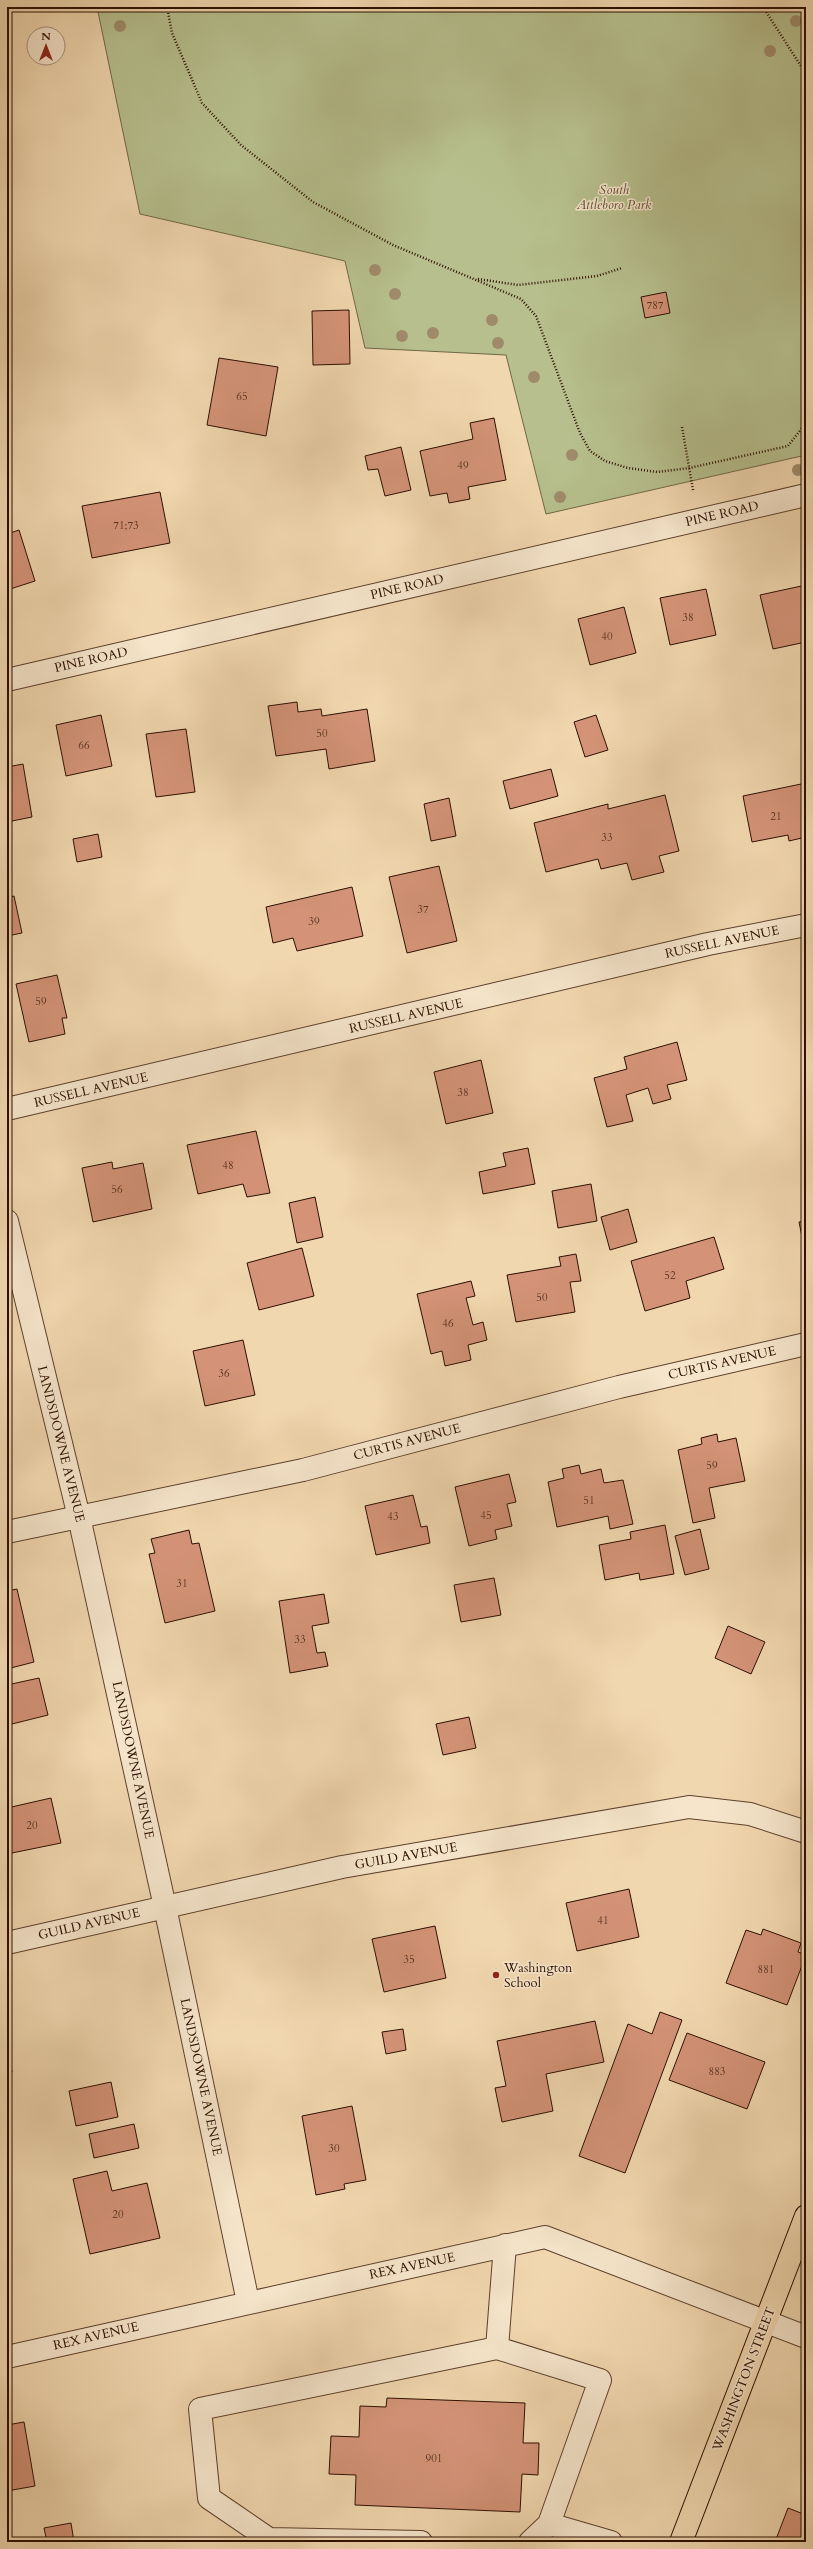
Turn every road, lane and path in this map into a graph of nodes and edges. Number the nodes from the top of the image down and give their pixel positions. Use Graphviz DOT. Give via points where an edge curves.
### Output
graph roads {
  1 [pos="167,7"];
  2 [pos="763,7"];
  3 [pos="806,74"];
  4 [pos="622,268"];
  5 [pos="474,278"];
  6 [pos="806,423"];
  7 [pos="682,427"];
  8 [pos="689,468"];
  9 [pos="694,494"];
  10 [pos="806,495"];
  11 [pos="7,680"];
  12 [pos="806,925"];
  13 [pos="7,1109"];
  14 [pos="7,1221"];
  15 [pos="806,1344"];
  16 [pos="79,1517"];
  17 [pos="7,1532"];
  18 [pos="806,1832"];
  19 [pos="165,1907"];
  20 [pos="7,1943"];
  21 [pos="806,2216"];
  22 [pos="505,2245"];
  23 [pos="248,2302"];
  24 [pos="766,2322"];
  25 [pos="806,2337"];
  26 [pos="497,2348"];
  27 [pos="7,2357"];
  28 [pos="549,2524"];
  29 [pos="421,2542"];
  30 [pos="530,2542"];
  31 [pos="611,2542"];
  32 [pos="681,2542"];
  1 -- 5 [label="path" via="172,33 202,103 241,145 313,202 393,245"];
  2 -- 3 [label="path"];
  4 -- 5 [label="path" via="597,276 518,285"];
  5 -- 8 [label="path" via="521,299 536,316 580,433 590,451 605,461 628,468 657,472"];
  6 -- 8 [label="path" via="788,446"];
  7 -- 8 [label="path"];
  8 -- 9 [label="path"];
  10 -- 11 [label="street, PINE ROAD"];
  12 -- 13 [label="street, RUSSELL AVENUE" via="708,944"];
  14 -- 16 [label="street, LANDSDOWNE AVENUE"];
  15 -- 16 [label="street, CURTIS AVENUE" via="619,1387 303,1470"];
  16 -- 17 [label="street, CURTIS AVENUE"];
  16 -- 19 [label="street, LANDSDOWNE AVENUE"];
  18 -- 19 [label="street, GUILD AVENUE" via="750,1814 689,1807 342,1868"];
  19 -- 20 [label="street, GUILD AVENUE"];
  19 -- 23 [label="street, LANDSDOWNE AVENUE"];
  21 -- 24 [label="main road, WASHINGTON STREET"];
  22 -- 23 [label="street, REX AVENUE"];
  22 -- 24 [label="street, REX AVENUE" via="545,2237"];
  22 -- 26 [label="street"];
  23 -- 27 [label="street, REX AVENUE"];
  24 -- 25 [label="street, REX AVENUE"];
  24 -- 32 [label="main road, WASHINGTON STREET"];
  26 -- 28 [label="street" via="600,2380"];
  26 -- 29 [label="street" via="200,2409 209,2498 269,2539"];
  28 -- 30 [label="street"];
  28 -- 31 [label="street"];
}
